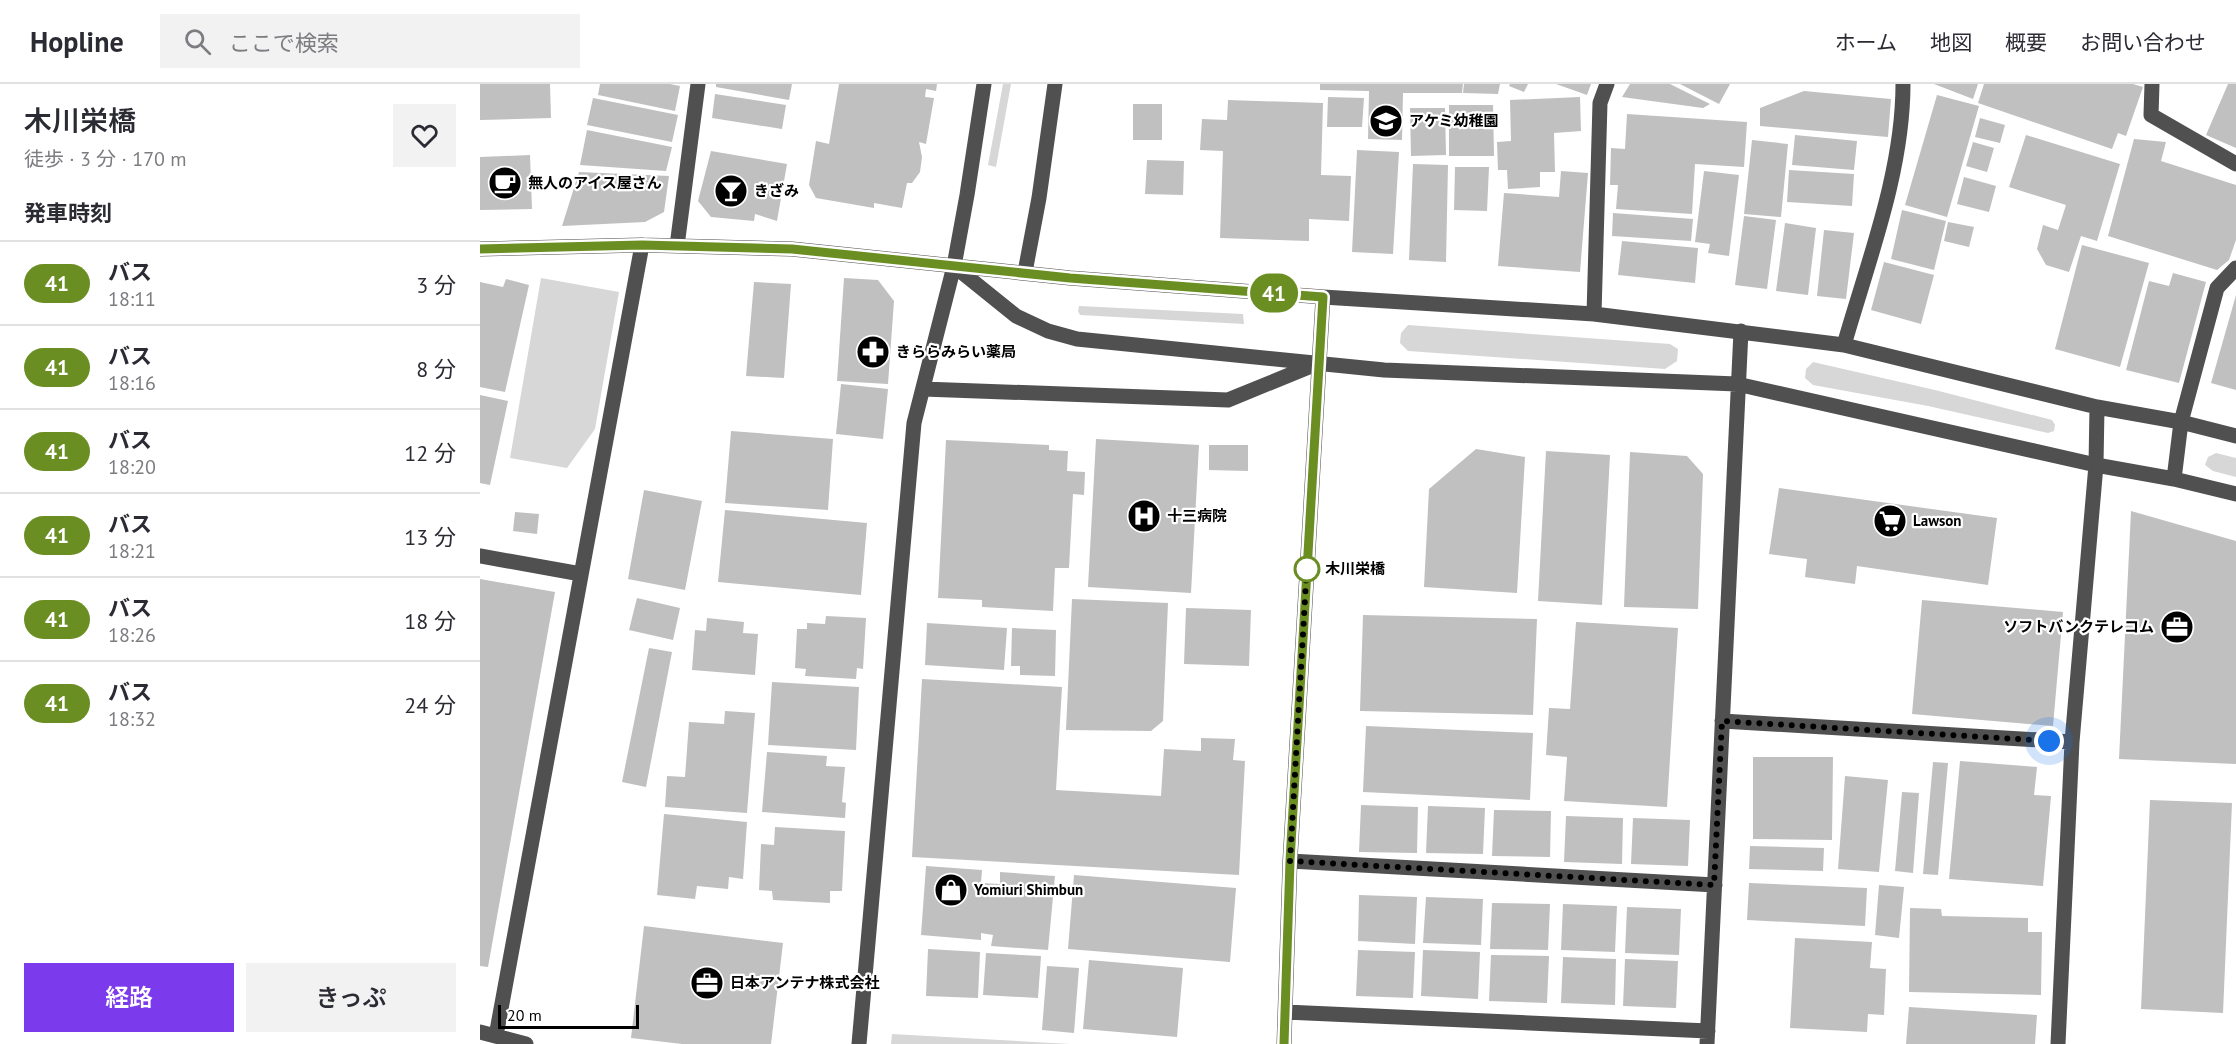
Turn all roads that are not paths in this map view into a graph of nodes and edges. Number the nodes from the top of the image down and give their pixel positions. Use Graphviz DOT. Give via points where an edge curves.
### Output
graph roads {
  1 [pos="698,84"];
  2 [pos="984,84"];
  3 [pos="1054,84"];
  4 [pos="1607,84"];
  5 [pos="1902,84"];
  6 [pos="2152,84"];
  7 [pos="2236,164"];
  8 [pos="642,245"];
  9 [pos="677,246"];
  10 [pos="480,249"];
  11 [pos="954,266"];
  12 [pos="2236,268"];
  13 [pos="1025,272"];
  14 [pos="1323,297"];
  15 [pos="1594,314"];
  16 [pos="1741,331"];
  17 [pos="1844,345"];
  18 [pos="1319,363"];
  19 [pos="1737,384"];
  20 [pos="923,389"];
  21 [pos="2097,406"];
  22 [pos="2181,422"];
  23 [pos="2236,436"];
  24 [pos="2096,465"];
  25 [pos="2174,479"];
  26 [pos="2236,495"];
  27 [pos="480,556"];
  28 [pos="581,574"];
  29 [pos="1722,721"];
  30 [pos="2072,742"];
  31 [pos="1290,861"];
  32 [pos="1714,885"];
  33 [pos="1285,1012"];
  34 [pos="480,1032"];
  35 [pos="496,1036"];
  36 [pos="1707,1038"];
  37 [pos="526,1044"];
  38 [pos="859,1044"];
  39 [pos="1284,1044"];
  40 [pos="2058,1044"];
  1 -- 9 [label="street"];
  2 -- 11 [label="street"];
  3 -- 13 [label="street"];
  4 -- 15 [label="street" via="1600,103"];
  5 -- 17 [label="street" via="1903,107 1893,176"];
  6 -- 7 [label="street" via="2151,115"];
  8 -- 9 [label="street"];
  8 -- 10 [label="street"];
  8 -- 28 [label="street"];
  9 -- 11 [label="street" via="792,249"];
  11 -- 13 [label="street"];
  11 -- 18 [label="street" via="1016,316 1077,339"];
  11 -- 20 [label="street"];
  12 -- 22 [label="street" via="2217,288"];
  13 -- 14 [label="street"];
  14 -- 15 [label="street"];
  14 -- 18 [label="street"];
  15 -- 16 [label="street"];
  16 -- 17 [label="street"];
  16 -- 19 [label="street"];
  17 -- 21 [label="street"];
  18 -- 19 [label="street" via="1384,370"];
  18 -- 20 [label="street" via="1228,399"];
  18 -- 31 [label="street"];
  19 -- 24 [label="street"];
  19 -- 29 [label="street"];
  20 -- 38 [label="street" via="914,423"];
  21 -- 22 [label="street"];
  21 -- 24 [label="street"];
  22 -- 23 [label="street"];
  22 -- 25 [label="street"];
  24 -- 25 [label="street"];
  24 -- 30 [label="street"];
  25 -- 26 [label="street"];
  27 -- 28 [label="street"];
  28 -- 35 [label="street"];
  29 -- 30 [label="street"];
  29 -- 32 [label="street"];
  30 -- 40 [label="street"];
  31 -- 32 [label="street"];
  31 -- 33 [label="street"];
  32 -- 36 [label="street"];
  33 -- 36 [label="street"];
  33 -- 39 [label="street"];
  34 -- 35 [label="street"];
  35 -- 37 [label="street"];
}
